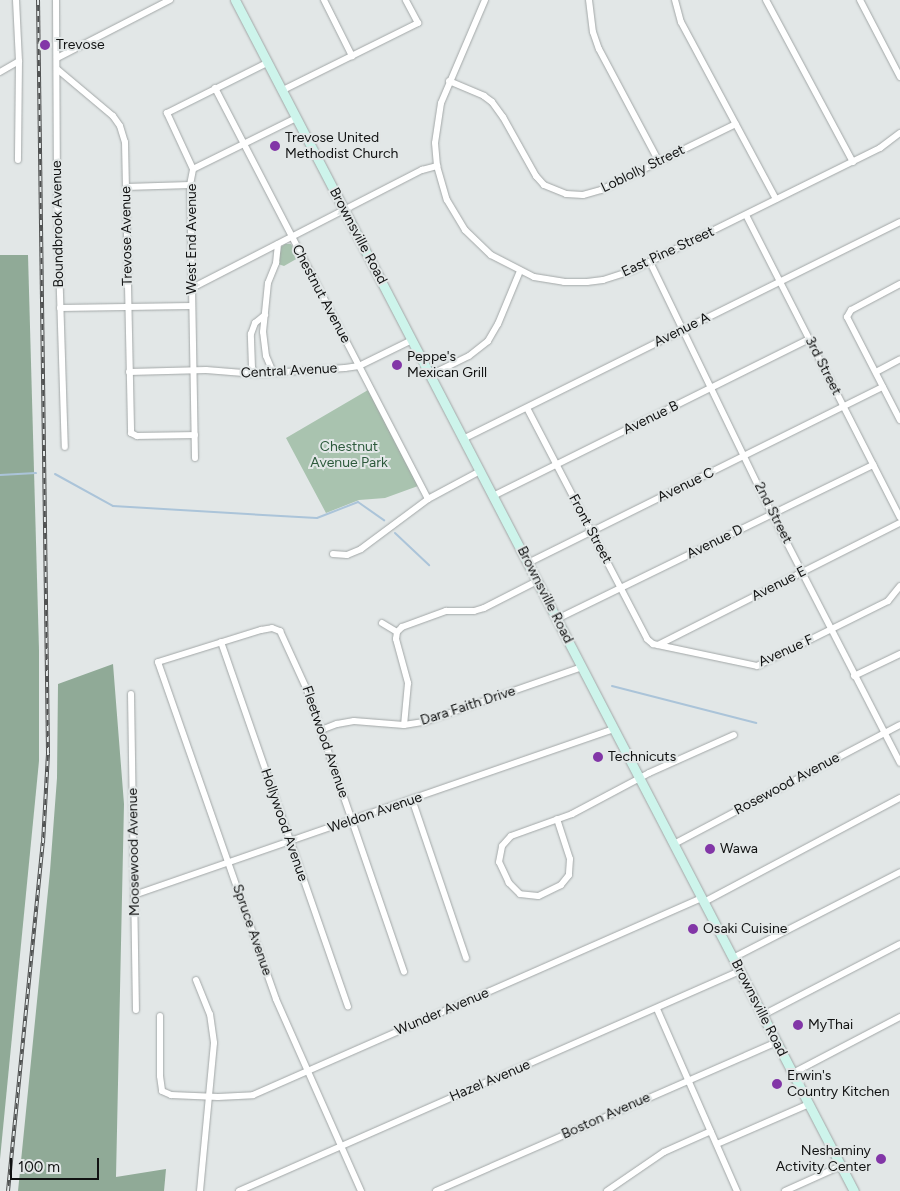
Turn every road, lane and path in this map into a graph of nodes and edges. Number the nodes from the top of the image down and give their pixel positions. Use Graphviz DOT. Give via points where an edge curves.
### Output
graph roads {
  1 [pos="16,0"];
  2 [pos="56,0"];
  3 [pos="170,0"];
  4 [pos="236,0"];
  5 [pos="324,0"];
  6 [pos="406,0"];
  7 [pos="485,0"];
  8 [pos="589,0"];
  9 [pos="675,0"];
  10 [pos="766,0"];
  11 [pos="861,1"];
  12 [pos="352,56"];
  13 [pos="57,58"];
  14 [pos="19,61"];
  15 [pos="267,64"];
  16 [pos="57,69"];
  17 [pos="0,72"];
  18 [pos="900,77"];
  19 [pos="449,81"];
  20 [pos="215,88"];
  21 [pos="282,90"];
  22 [pos="296,118"];
  23 [pos="736,124"];
  24 [pos="900,134"];
  25 [pos="244,144"];
  26 [pos="18,160"];
  27 [pos="659,162"];
  28 [pos="852,162"];
  29 [pos="437,166"];
  30 [pos="193,169"];
  31 [pos="190,185"];
  32 [pos="126,187"];
  33 [pos="776,199"];
  34 [pos="344,210"];
  35 [pos="746,215"];
  36 [pos="900,222"];
  37 [pos="292,237"];
  38 [pos="278,244"];
  39 [pos="650,262"];
  40 [pos="520,271"];
  41 [pos="780,281"];
  42 [pos="900,284"];
  43 [pos="192,288"];
  44 [pos="192,306"];
  45 [pos="128,307"];
  46 [pos="60,308"];
  47 [pos="265,315"];
  48 [pos="682,330"];
  49 [pos="809,339"];
  50 [pos="412,340"];
  51 [pos="900,359"];
  52 [pos="359,366"];
  53 [pos="194,370"];
  54 [pos="130,372"];
  55 [pos="876,372"];
  56 [pos="277,373"];
  57 [pos="256,374"];
  58 [pos="430,375"];
  59 [pos="884,387"];
  60 [pos="711,388"];
  61 [pos="843,406"];
  62 [pos="526,408"];
  63 [pos="900,420"];
  64 [pos="194,435"];
  65 [pos="463,439"];
  66 [pos="65,447"];
  67 [pos="744,456"];
  68 [pos="195,458"];
  69 [pos="556,465"];
  70 [pos="873,465"];
  71 [pos="480,471"];
  72 [pos="493,496"];
  73 [pos="428,499"];
  74 [pos="772,514"];
  75 [pos="900,517"];
  76 [pos="900,523"];
  77 [pos="590,531"];
  78 [pos="333,554"];
  79 [pos="528,563"];
  80 [pos="802,572"];
  81 [pos="537,581"];
  82 [pos="900,586"];
  83 [pos="622,588"];
  84 [pos="557,620"];
  85 [pos="382,623"];
  86 [pos="831,630"];
  87 [pos="398,632"];
  88 [pos="221,642"];
  89 [pos="658,645"];
  90 [pos="900,654"];
  91 [pos="582,667"];
  92 [pos="854,676"];
  93 [pos="131,694"];
  94 [pos="404,725"];
  95 [pos="900,725"];
  96 [pos="614,729"];
  97 [pos="321,730"];
  98 [pos="884,733"];
  99 [pos="734,735"];
  100 [pos="900,763"];
  101 [pos="640,778"];
  102 [pos="900,798"];
  103 [pos="412,799"];
  104 [pos="352,820"];
  105 [pos="557,820"];
  106 [pos="290,842"];
  107 [pos="674,844"];
  108 [pos="229,863"];
  109 [pos="900,872"];
  110 [pos="134,895"];
  111 [pos="703,900"];
  112 [pos="900,944"];
  113 [pos="466,958"];
  114 [pos="733,958"];
  115 [pos="740,971"];
  116 [pos="404,972"];
  117 [pos="196,980"];
  118 [pos="348,1007"];
  119 [pos="657,1009"];
  120 [pos="136,1010"];
  121 [pos="160,1016"];
  122 [pos="763,1016"];
  123 [pos="900,1017"];
  124 [pos="777,1042"];
  125 [pos="308,1071"];
  126 [pos="793,1074"];
  127 [pos="689,1080"];
  128 [pos="210,1096"];
  129 [pos="809,1104"];
  130 [pos="711,1131"];
  131 [pos="717,1144"];
  132 [pos="341,1146"];
  133 [pos="841,1166"];
  134 [pos="200,1191"];
  135 [pos="239,1191"];
  136 [pos="361,1191"];
  137 [pos="436,1191"];
  138 [pos="608,1191"];
  139 [pos="737,1191"];
  140 [pos="785,1191"];
  141 [pos="854,1191"];
  1 -- 14 [label="street"];
  2 -- 13 [label="street, Boundbrook Avenue"];
  3 -- 13 [label="street"];
  4 -- 15 [label="street, Brownsville Road"];
  5 -- 12 [label="street"];
  6 -- 12 [label="street" via="418,23"];
  7 -- 19 [label="street, East Pine Street"];
  8 -- 27 [label="street" via="599,49"];
  9 -- 23 [label="street" via="682,22"];
  10 -- 28 [label="street"];
  11 -- 18 [label="street"];
  12 -- 21 [label="street"];
  13 -- 16 [label="street, Boundbrook Avenue"];
  14 -- 17 [label="street"];
  14 -- 26 [label="street"];
  15 -- 20 [label="street"];
  15 -- 21 [label="street, Brownsville Road"];
  16 -- 32 [label="street, Trevose Avenue" via="117,121 125,142"];
  16 -- 46 [label="street, Boundbrook Avenue"];
  19 -- 27 [label="street, Loblolly Street" via="492,102 536,176 544,185 559,192 592,193"];
  19 -- 29 [label="street, East Pine Street" via="437,117"];
  20 -- 25 [label="street, Chestnut Avenue"];
  20 -- 30 [label="street, West End Avenue" via="167,114"];
  21 -- 22 [label="street, Brownsville Road"];
  22 -- 25 [label="street"];
  22 -- 34 [label="street, Brownsville Road"];
  23 -- 27 [label="street, Loblolly Street"];
  23 -- 33 [label="street"];
  24 -- 28 [label="street, East Pine Street"];
  25 -- 30 [label="street"];
  25 -- 37 [label="street, Chestnut Avenue"];
  28 -- 33 [label="street, East Pine Street"];
  29 -- 34 [label="street" via="422,170"];
  29 -- 40 [label="street, East Pine Street" via="447,200 465,230 491,255"];
  30 -- 31 [label="street, West End Avenue"];
  31 -- 32 [label="street"];
  31 -- 43 [label="street, West End Avenue"];
  32 -- 45 [label="street, Trevose Avenue"];
  33 -- 35 [label="street, East Pine Street"];
  34 -- 37 [label="street"];
  34 -- 50 [label="street, Brownsville Road"];
  35 -- 39 [label="street, East Pine Street"];
  35 -- 41 [label="street, 3rd Street"];
  36 -- 41 [label="street, Avenue A"];
  37 -- 38 [label="street"];
  37 -- 52 [label="street, Chestnut Avenue"];
  38 -- 43 [label="street"];
  38 -- 47 [label="street" via="276,263 268,283"];
  39 -- 40 [label="street, East Pine Street" via="618,276 587,282 549,280"];
  39 -- 48 [label="street, 2nd Street"];
  40 -- 58 [label="street" via="488,341 469,356"];
  41 -- 48 [label="street, Avenue A"];
  41 -- 49 [label="street, 3rd Street"];
  42 -- 55 [label="street" via="848,314"];
  43 -- 44 [label="street, West End Avenue"];
  44 -- 45 [label="street"];
  44 -- 53 [label="street, West End Avenue"];
  45 -- 46 [label="street"];
  45 -- 54 [label="street, Trevose Avenue"];
  46 -- 66 [label="street, Boundbrook Avenue"];
  47 -- 56 [label="street" via="264,348 272,370"];
  47 -- 57 [label="street" via="255,323 251,334 252,368"];
  48 -- 60 [label="street, 2nd Street"];
  48 -- 62 [label="street, Avenue A"];
  49 -- 60 [label="street, Avenue B"];
  49 -- 61 [label="street, 3rd Street"];
  50 -- 52 [label="street, Central Avenue"];
  50 -- 58 [label="street, Brownsville Road"];
  51 -- 55 [label="street"];
  52 -- 56 [label="street, Central Avenue"];
  52 -- 73 [label="street, Chestnut Avenue"];
  53 -- 54 [label="street, Central Avenue"];
  53 -- 57 [label="street, Central Avenue"];
  53 -- 64 [label="street, West End Avenue"];
  54 -- 64 [label="street, Trevose Avenue" via="131,433 137,436"];
  55 -- 59 [label="street"];
  56 -- 57 [label="street, Central Avenue"];
  58 -- 65 [label="street, Brownsville Road"];
  59 -- 61 [label="street, Avenue C"];
  59 -- 63 [label="street"];
  60 -- 67 [label="street, 2nd Street"];
  60 -- 69 [label="street, Avenue B"];
  61 -- 67 [label="street, Avenue C"];
  61 -- 70 [label="street, 3rd Street"];
  62 -- 65 [label="street, Avenue A"];
  62 -- 69 [label="street, Front Street"];
  64 -- 68 [label="street, West End Avenue"];
  65 -- 71 [label="street, Brownsville Road"];
  67 -- 74 [label="street, 2nd Street"];
  67 -- 77 [label="street, Avenue C"];
  69 -- 72 [label="street, Avenue B"];
  69 -- 77 [label="street, Front Street"];
  70 -- 74 [label="street, Avenue D"];
  70 -- 75 [label="street, 3rd Street"];
  71 -- 72 [label="street, Brownsville Road"];
  71 -- 73 [label="street"];
  72 -- 79 [label="street, Brownsville Road"];
  73 -- 78 [label="street" via="361,550"];
  74 -- 80 [label="street, 2nd Street"];
  74 -- 83 [label="street, Avenue D"];
  76 -- 80 [label="street, Avenue E"];
  77 -- 79 [label="street, Avenue C"];
  77 -- 83 [label="street, Front Street"];
  79 -- 81 [label="street, Brownsville Road"];
  80 -- 86 [label="street, 2nd Street"];
  80 -- 89 [label="street, Avenue E"];
  81 -- 84 [label="street, Brownsville Road"];
  81 -- 87 [label="street" via="484,608 446,611 402,627"];
  82 -- 86 [label="street, Avenue F" via="888,601"];
  83 -- 84 [label="street, Avenue D"];
  83 -- 89 [label="street, Front Street" via="647,640"];
  84 -- 91 [label="street, Brownsville Road"];
  85 -- 87 [label="street"];
  86 -- 89 [label="street, Avenue F" via="757,666"];
  86 -- 92 [label="street, 2nd Street"];
  87 -- 94 [label="street" via="396,639 408,683"];
  88 -- 97 [label="street, Fleetwood Avenue" via="261,630 276,629 282,634 301,674"];
  88 -- 106 [label="street, Hollywood Avenue"];
  88 -- 108 [label="street, Spruce Avenue" via="158,662"];
  90 -- 92 [label="street"];
  91 -- 94 [label="street, Dara Faith Drive" via="424,722"];
  91 -- 96 [label="street, Brownsville Road"];
  92 -- 98 [label="street, 2nd Street"];
  93 -- 110 [label="street, Moosewood Avenue"];
  94 -- 97 [label="street, Dara Faith Drive" via="354,720"];
  95 -- 98 [label="street, Rosewood Avenue"];
  96 -- 101 [label="street, Brownsville Road"];
  96 -- 103 [label="street, Weldon Avenue"];
  97 -- 104 [label="street, Fleetwood Avenue"];
  98 -- 100 [label="street, 2nd Street"];
  98 -- 107 [label="street, Rosewood Avenue"];
  99 -- 101 [label="street"];
  101 -- 105 [label="street"];
  101 -- 107 [label="street, Brownsville Road"];
  102 -- 111 [label="street, Wunder Avenue"];
  103 -- 104 [label="street, Weldon Avenue"];
  103 -- 113 [label="street"];
  104 -- 106 [label="street, Weldon Avenue"];
  104 -- 116 [label="street, Fleetwood Avenue"];
  105 -- 105 [label="street" via="516,834 502,846 499,856 501,868 511,887 520,894 538,896 561,885 569,875 570,859"];
  106 -- 108 [label="street, Weldon Avenue"];
  106 -- 118 [label="street, Hollywood Avenue"];
  107 -- 111 [label="street, Brownsville Road"];
  108 -- 110 [label="street, Weldon Avenue"];
  108 -- 125 [label="street, Spruce Avenue" via="276,999"];
  109 -- 114 [label="street"];
  110 -- 120 [label="street, Moosewood Avenue"];
  111 -- 114 [label="street, Brownsville Road"];
  111 -- 125 [label="street, Wunder Avenue"];
  112 -- 122 [label="street"];
  114 -- 115 [label="street, Brownsville Road"];
  115 -- 119 [label="street, Hazel Avenue"];
  115 -- 122 [label="street, Brownsville Road"];
  117 -- 128 [label="street" via="212,1026"];
  119 -- 127 [label="street"];
  119 -- 132 [label="street, Hazel Avenue"];
  121 -- 128 [label="street, Wunder Avenue" via="161,1088 164,1093"];
  122 -- 124 [label="street, Brownsville Road"];
  123 -- 126 [label="street"];
  124 -- 126 [label="street, Brownsville Road"];
  124 -- 127 [label="street, Boston Avenue"];
  125 -- 128 [label="street, Wunder Avenue" via="253,1095"];
  125 -- 132 [label="street, Spruce Avenue"];
  126 -- 129 [label="street, Brownsville Road"];
  127 -- 130 [label="street"];
  127 -- 137 [label="street, Boston Avenue"];
  128 -- 134 [label="street"];
  129 -- 131 [label="street"];
  129 -- 133 [label="street, Brownsville Road"];
  130 -- 131 [label="street"];
  130 -- 138 [label="street" via="664,1152"];
  131 -- 139 [label="street"];
  132 -- 135 [label="street, Hazel Avenue"];
  132 -- 136 [label="street, Spruce Avenue"];
  133 -- 140 [label="street"];
  133 -- 141 [label="street, Brownsville Road"];
}
